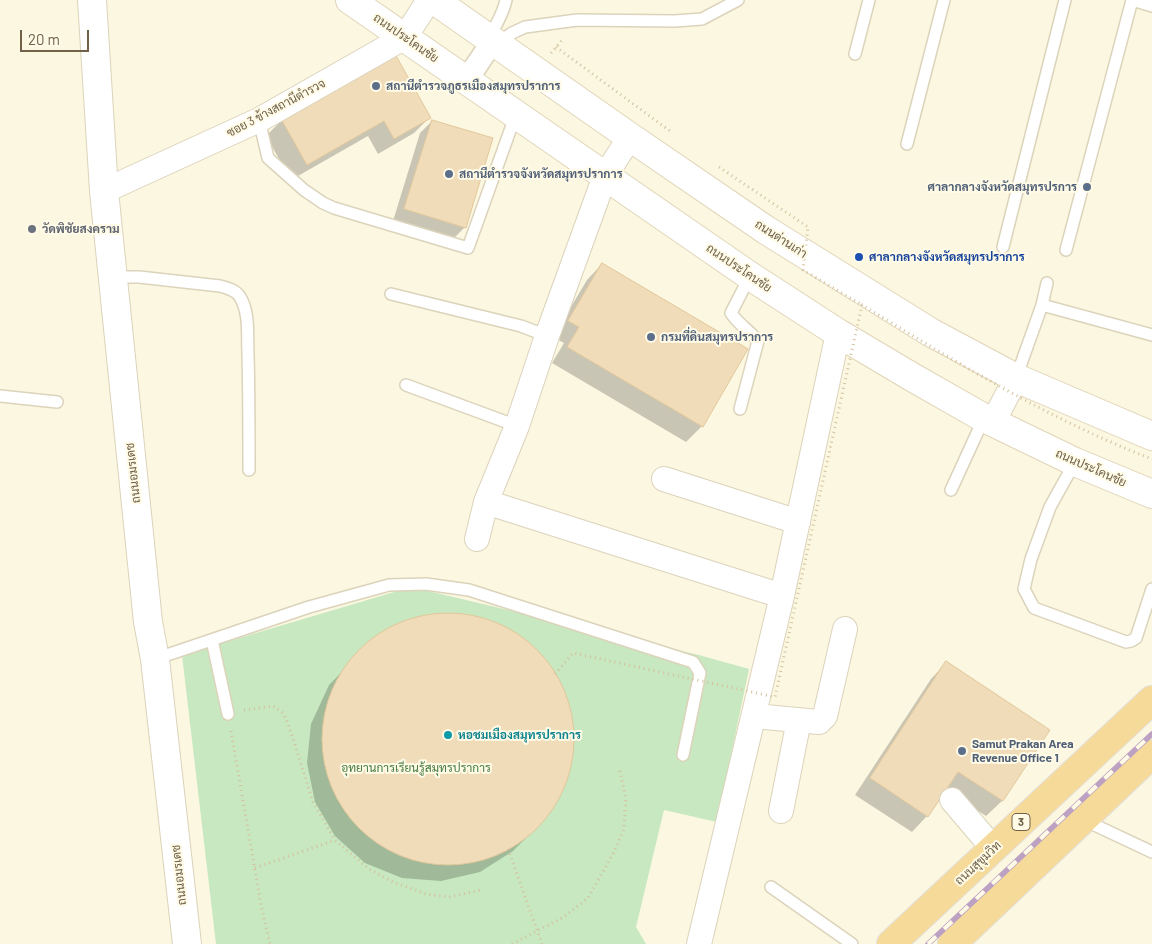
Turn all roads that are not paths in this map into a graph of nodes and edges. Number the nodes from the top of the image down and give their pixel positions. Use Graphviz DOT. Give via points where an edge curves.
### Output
graph roads {
  1 [pos="92,0"];
  2 [pos="350,0"];
  3 [pos="429,0"];
  4 [pos="434,0"];
  5 [pos="506,0"];
  6 [pos="738,0"];
  7 [pos="868,0"];
  8 [pos="944,0"];
  9 [pos="1065,0"];
  10 [pos="1132,0"];
  11 [pos="1152,6"];
  12 [pos="404,37"];
  13 [pos="492,41"];
  14 [pos="855,54"];
  15 [pos="466,80"];
  16 [pos="516,114"];
  17 [pos="259,120"];
  18 [pos="630,137"];
  19 [pos="906,144"];
  20 [pos="604,176"];
  21 [pos="104,191"];
  22 [pos="1003,247"];
  23 [pos="1066,250"];
  24 [pos="113,276"];
  25 [pos="750,276"];
  26 [pos="1047,283"];
  27 [pos="391,294"];
  28 [pos="1042,305"];
  29 [pos="838,333"];
  30 [pos="1152,335"];
  31 [pos="547,336"];
  32 [pos="1016,378"];
  33 [pos="406,385"];
  34 [pos="0,396"];
  35 [pos="57,402"];
  36 [pos="740,409"];
  37 [pos="989,420"];
  38 [pos="517,426"];
  39 [pos="1152,436"];
  40 [pos="1075,462"];
  41 [pos="249,470"];
  42 [pos="664,478"];
  43 [pos="951,490"];
  44 [pos="1152,494"];
  45 [pos="486,502"];
  46 [pos="798,522"];
  47 [pos="477,539"];
  48 [pos="1152,589"];
  49 [pos="782,596"];
  50 [pos="845,628"];
  51 [pos="212,640"];
  52 [pos="155,659"];
  53 [pos="1152,700"];
  54 [pos="228,714"];
  55 [pos="754,716"];
  56 [pos="800,720"];
  57 [pos="1152,754"];
  58 [pos="683,755"];
  59 [pos="952,800"];
  60 [pos="781,810"];
  61 [pos="1084,820"];
  62 [pos="993,848"];
  63 [pos="1152,852"];
  64 [pos="771,887"];
  65 [pos="187,944"];
  66 [pos="699,944"];
  67 [pos="852,944"];
  68 [pos="891,944"];
  69 [pos="952,944"];
  1 -- 21 [label="main road, ถนนอมรเดช"];
  2 -- 12 [label="main road, ถนนประโคนชัย"];
  3 -- 12 [label="street, ซอย 3 ข้างสถานีตำรวจ"];
  4 -- 13 [label="main road, ถนนด่านเก่า"];
  5 -- 13 [label="lane"];
  6 -- 13 [label="lane" via="702,19 547,23 525,27"];
  7 -- 14 [label="lane"];
  8 -- 19 [label="lane"];
  9 -- 22 [label="lane"];
  10 -- 11 [label="lane"];
  10 -- 23 [label="lane"];
  12 -- 15 [label="main road, ถนนประโคนชัย"];
  12 -- 17 [label="street, ซอย 3 ข้างสถานีตำรวจ"];
  13 -- 15 [label="lane"];
  13 -- 18 [label="main road, ถนนด่านเก่า"];
  15 -- 16 [label="main road, ถนนประโคนชัย"];
  16 -- 17 [label="lane" via="468,248 323,203 268,158"];
  16 -- 20 [label="main road, ถนนประโคนชัย"];
  17 -- 21 [label="street, ซอย 3 ข้างสถานีตำรวจ"];
  18 -- 20 [label="street"];
  18 -- 32 [label="main road, ถนนด่านเก่า" via="766,230 860,289 930,332"];
  20 -- 25 [label="main road, ถนนประโคนชัย"];
  20 -- 31 [label="street"];
  21 -- 24 [label="main road, ถนนอมรเดช"];
  24 -- 41 [label="lane" via="220,286 240,295 246,319"];
  24 -- 52 [label="main road, ถนนอมรเดช" via="148,622"];
  25 -- 29 [label="main road, ถนนประโคนชัย"];
  25 -- 36 [label="lane" via="731,313 736,322 758,341"];
  26 -- 28 [label="lane"];
  27 -- 31 [label="lane" via="521,326"];
  28 -- 30 [label="lane"];
  28 -- 32 [label="lane"];
  29 -- 37 [label="main road, ถนนประโคนชัย"];
  29 -- 46 [label="street"];
  31 -- 38 [label="street"];
  32 -- 37 [label="street"];
  32 -- 39 [label="main road, ถนนด่านเก่า"];
  33 -- 38 [label="lane"];
  34 -- 35 [label="lane"];
  37 -- 40 [label="main road, ถนนประโคนชัย"];
  37 -- 43 [label="lane"];
  38 -- 45 [label="street"];
  40 -- 44 [label="main road, ถนนประโคนชัย"];
  40 -- 48 [label="lane" via="1050,508 1031,559 1024,589 1034,608 1126,642 1136,638"];
  42 -- 46 [label="street"];
  45 -- 47 [label="street"];
  45 -- 49 [label="street"];
  46 -- 49 [label="street"];
  49 -- 55 [label="street"];
  50 -- 56 [label="street" via="825,716 819,722"];
  51 -- 52 [label="lane"];
  51 -- 54 [label="lane"];
  51 -- 58 [label="lane" via="389,585 426,584 469,590 693,662 700,673"];
  52 -- 65 [label="main road, ถนนอมรเดช"];
  53 -- 62 [label="highway, ถนนสุขุมวิท / 3"];
  55 -- 56 [label="street"];
  55 -- 66 [label="street"];
  56 -- 60 [label="street"];
  57 -- 61 [label="highway"];
  59 -- 62 [label="street"];
  61 -- 63 [label="lane"];
  61 -- 69 [label="highway"];
  62 -- 68 [label="highway, ถนนสุขุมวิท / 3"];
  64 -- 67 [label="lane"];
}
